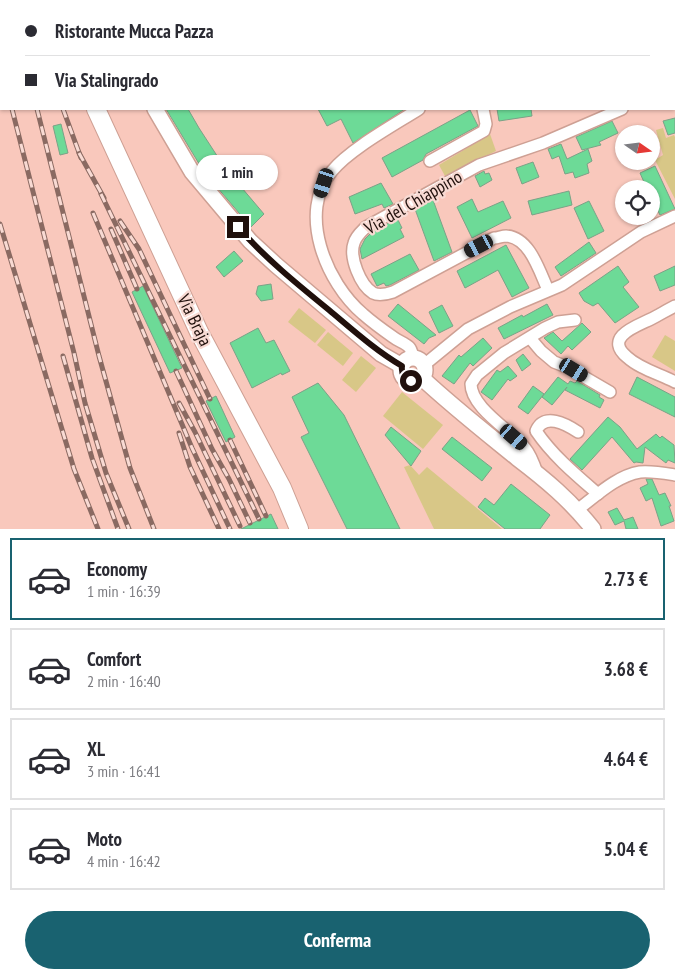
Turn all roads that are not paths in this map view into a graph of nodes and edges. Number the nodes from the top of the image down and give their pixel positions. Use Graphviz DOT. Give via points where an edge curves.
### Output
graph roads {
  1 [pos="96,110"];
  2 [pos="156,110"];
  3 [pos="416,110"];
  4 [pos="483,110"];
  5 [pos="620,110"];
  6 [pos="430,160"];
  7 [pos="675,216"];
  8 [pos="548,290"];
  9 [pos="675,306"];
  10 [pos="575,320"];
  11 [pos="530,338"];
  12 [pos="415,367"];
  13 [pos="675,382"];
  14 [pos="610,392"];
  15 [pos="578,432"];
  16 [pos="537,473"];
  17 [pos="675,475"];
  18 [pos="598,494"];
  19 [pos="578,510"];
  20 [pos="299,529"];
  21 [pos="592,529"];
  1 -- 20 [label="main road, Via Braja" via="199,332 282,488"];
  2 -- 12 [label="street" via="192,172 250,241 381,354"];
  3 -- 12 [label="street" via="331,171 319,196 317,218 323,255 338,286 362,313 407,345"];
  4 -- 6 [label="street" via="484,131"];
  5 -- 8 [label="street, Via del Chiappino" via="543,143 479,165 366,227 358,234 352,248 360,277 378,295 393,292 494,238 507,236 528,248"];
  7 -- 8 [label="street" via="641,232"];
  8 -- 12 [label="street" via="468,329"];
  9 -- 13 [label="street" via="628,329 619,345 627,358"];
  10 -- 11 [label="street" via="552,324"];
  11 -- 14 [label="street" via="554,362"];
  11 -- 16 [label="street" via="504,353 477,375 471,389 485,409 526,449"];
  12 -- 16 [label="street"];
  15 -- 18 [label="street" via="564,423 553,421 540,425 536,432 556,456"];
  16 -- 19 [label="street"];
  17 -- 18 [label="street" via="634,474"];
  18 -- 19 [label="street"];
  19 -- 21 [label="street"];
}
